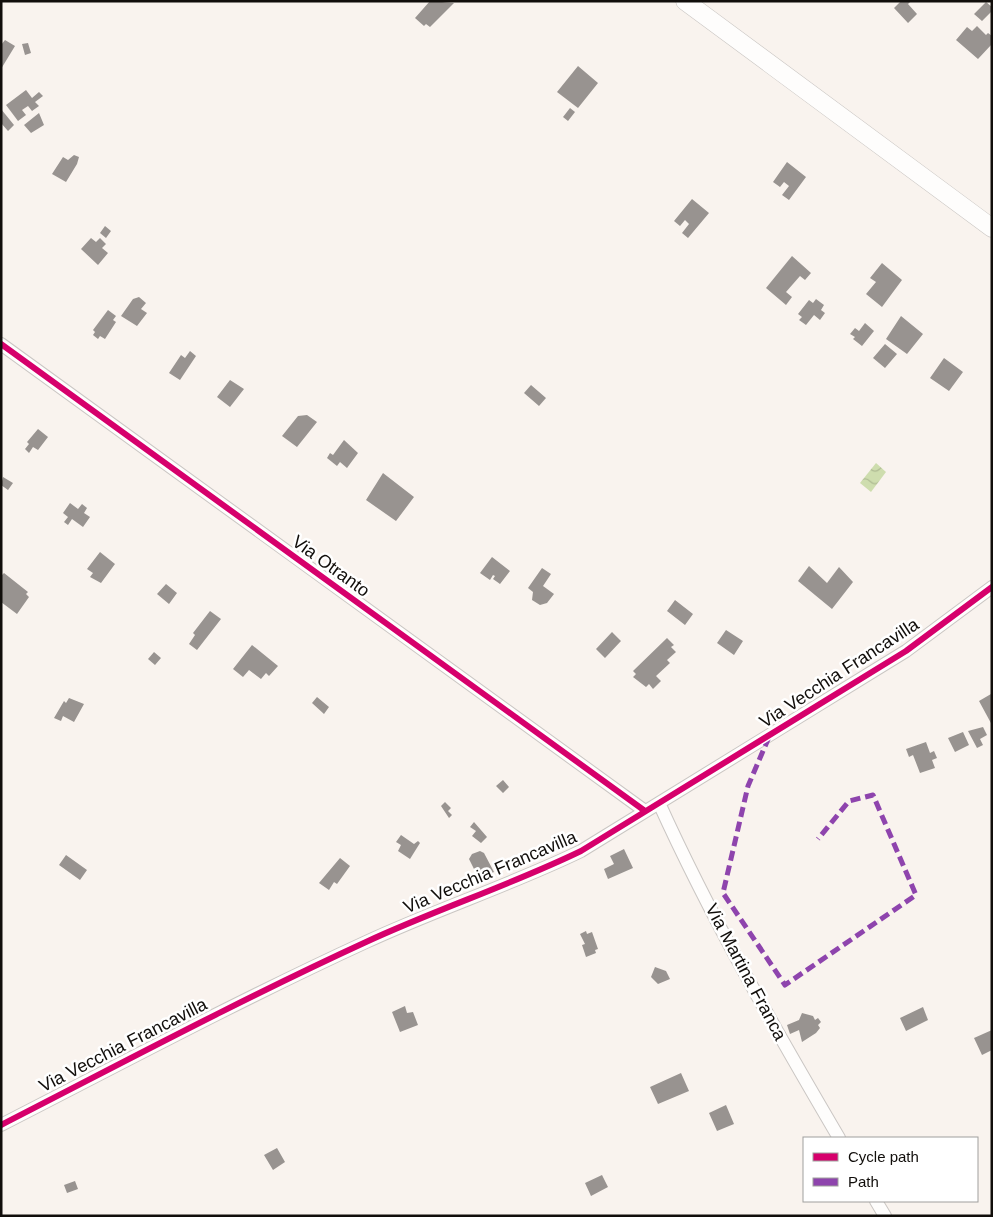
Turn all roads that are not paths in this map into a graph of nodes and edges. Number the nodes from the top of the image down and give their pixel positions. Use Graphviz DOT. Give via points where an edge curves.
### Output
graph roads {
  1 [pos="685,1"];
  2 [pos="992,228"];
  3 [pos="1,344"];
  4 [pos="992,587"];
  5 [pos="659,803"];
  6 [pos="645,811"];
  7 [pos="1,1125"];
  8 [pos="838,1137"];
  9 [pos="877,1202"];
  10 [pos="885,1216"];
  1 -- 2 [label="main road"];
  3 -- 6 [label="street, Via Otranto"];
  4 -- 5 [label="street, Via Vecchia Francavilla" via="906,650"];
  5 -- 6 [label="street, Via Vecchia Francavilla"];
  5 -- 8 [label="street, Via Martina Franca" via="688,866 791,1057"];
  6 -- 7 [label="street, Via Vecchia Francavilla" via="572,855 529,876 471,896 292,977"];
  9 -- 10 [label="street"];
}
